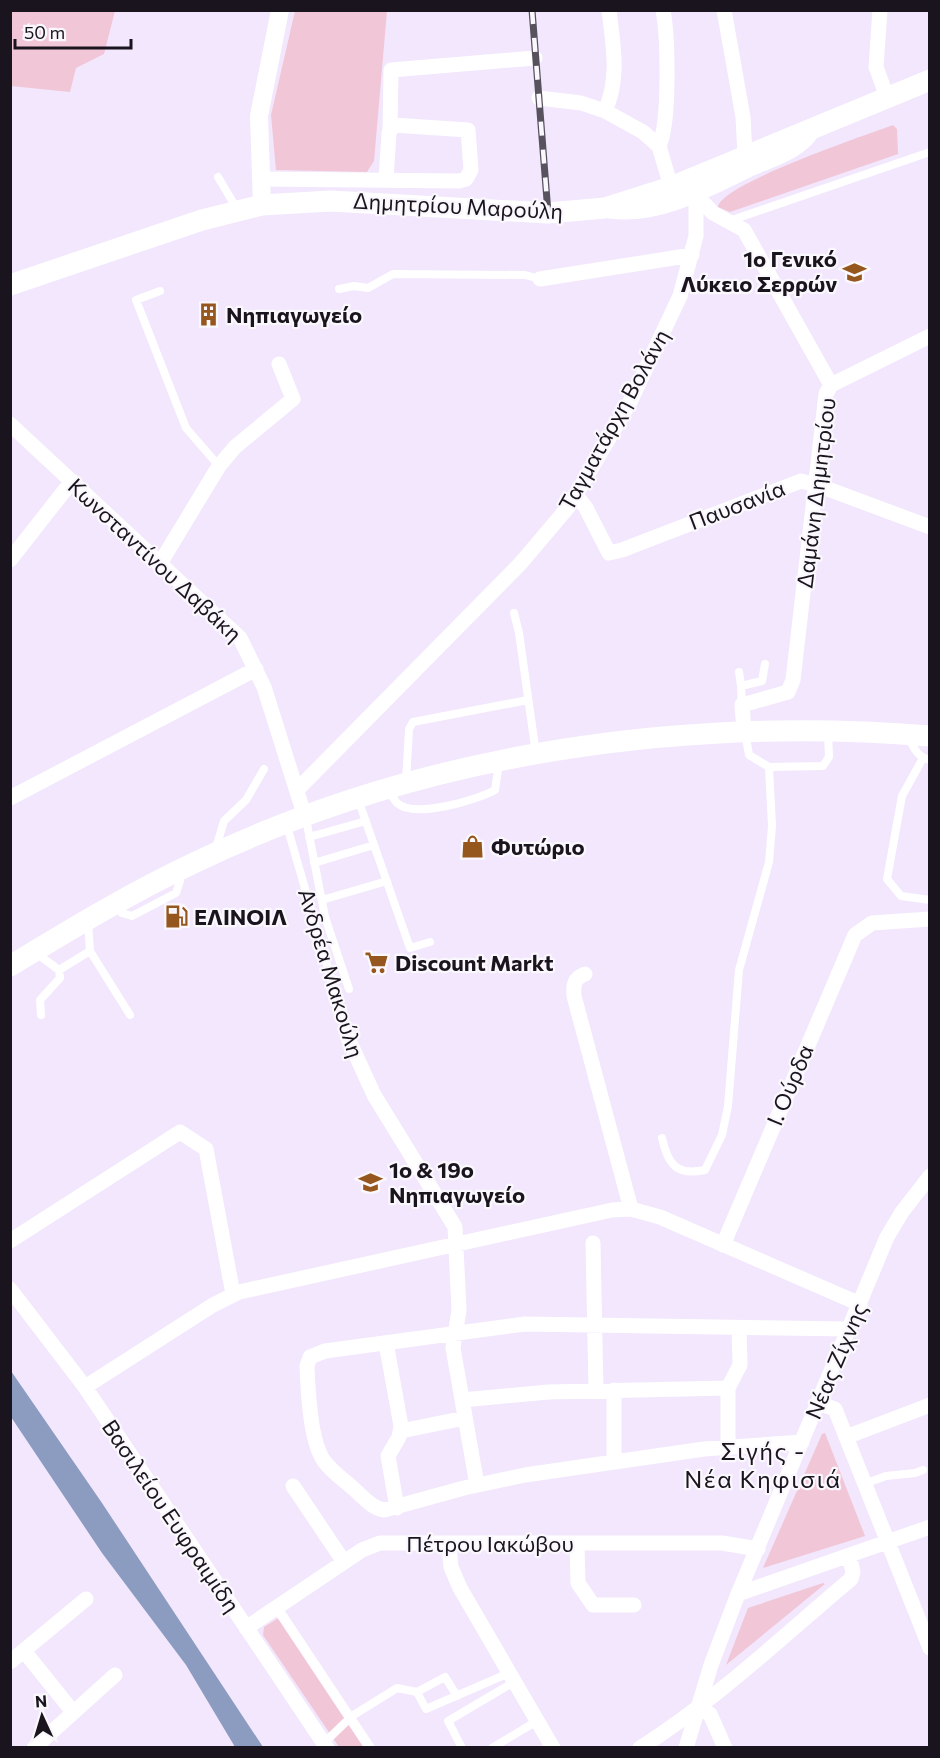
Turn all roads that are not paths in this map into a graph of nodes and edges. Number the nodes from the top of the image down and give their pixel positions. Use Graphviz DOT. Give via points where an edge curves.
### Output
graph roads {
  1 [pos="279,10"];
  2 [pos="609,10"];
  3 [pos="663,10"];
  4 [pos="724,10"];
  5 [pos="880,10"];
  6 [pos="535,58"];
  7 [pos="930,80"];
  8 [pos="887,97"];
  9 [pos="539,98"];
  10 [pos="605,111"];
  11 [pos="815,127"];
  12 [pos="390,130"];
  13 [pos="659,146"];
  14 [pos="930,152"];
  15 [pos="745,156"];
  16 [pos="218,177"];
  17 [pos="260,179"];
  18 [pos="386,179"];
  19 [pos="671,187"];
  20 [pos="696,195"];
  21 [pos="262,205"];
  22 [pos="605,208"];
  23 [pos="237,210"];
  24 [pos="727,222"];
  25 [pos="692,255"];
  26 [pos="540,279"];
  27 [pos="10,285"];
  28 [pos="339,289"];
  29 [pos="160,291"];
  30 [pos="930,336"];
  31 [pos="279,364"];
  32 [pos="831,385"];
  33 [pos="10,424"];
  34 [pos="219,466"];
  35 [pos="72,481"];
  36 [pos="817,485"];
  37 [pos="576,495"];
  38 [pos="930,527"];
  39 [pos="10,560"];
  40 [pos="159,565"];
  41 [pos="514,613"];
  42 [pos="765,664"];
  43 [pos="256,669"];
  44 [pos="739,672"];
  45 [pos="741,686"];
  46 [pos="528,700"];
  47 [pos="742,705"];
  48 [pos="744,731"];
  49 [pos="828,731"];
  50 [pos="908,734"];
  51 [pos="930,736"];
  52 [pos="536,754"];
  53 [pos="926,759"];
  54 [pos="499,762"];
  55 [pos="769,766"];
  56 [pos="264,769"];
  57 [pos="397,787"];
  58 [pos="297,790"];
  59 [pos="10,798"];
  60 [pos="358,799"];
  61 [pos="366,821"];
  62 [pos="300,826"];
  63 [pos="374,845"];
  64 [pos="215,853"];
  65 [pos="314,863"];
  66 [pos="180,881"];
  67 [pos="387,881"];
  68 [pos="322,900"];
  69 [pos="930,900"];
  70 [pos="122,913"];
  71 [pos="88,919"];
  72 [pos="930,919"];
  73 [pos="430,942"];
  74 [pos="90,951"];
  75 [pos="34,952"];
  76 [pos="10,966"];
  77 [pos="59,970"];
  78 [pos="585,974"];
  79 [pos="349,989"];
  80 [pos="41,1015"];
  81 [pos="130,1015"];
  82 [pos="348,1038"];
  83 [pos="662,1138"];
  84 [pos="929,1178"];
  85 [pos="632,1209"];
  86 [pos="10,1241"];
  87 [pos="457,1243"];
  88 [pos="593,1243"];
  89 [pos="723,1245"];
  90 [pos="10,1289"];
  91 [pos="232,1294"];
  92 [pos="860,1304"];
  93 [pos="595,1327"];
  94 [pos="740,1328"];
  95 [pos="849,1329"];
  96 [pos="455,1333"];
  97 [pos="386,1343"];
  98 [pos="85,1387"];
  99 [pos="728,1388"];
  100 [pos="596,1390"];
  101 [pos="614,1390"];
  102 [pos="462,1400"];
  103 [pos="818,1403"];
  104 [pos="930,1405"];
  105 [pos="465,1418"];
  106 [pos="401,1431"];
  107 [pos="846,1437"];
  108 [pos="802,1442"];
  109 [pos="728,1447"];
  110 [pos="614,1462"];
  111 [pos="923,1470"];
  112 [pos="864,1484"];
  113 [pos="477,1485"];
  114 [pos="293,1486"];
  115 [pos="397,1508"];
  116 [pos="930,1527"];
  117 [pos="887,1542"];
  118 [pos="449,1545"];
  119 [pos="577,1545"];
  120 [pos="758,1549"];
  121 [pos="849,1555"];
  122 [pos="344,1562"];
  123 [pos="738,1594"];
  124 [pos="86,1599"];
  125 [pos="633,1605"];
  126 [pos="277,1608"];
  127 [pos="246,1628"];
  128 [pos="930,1648"];
  129 [pos="24,1651"];
  130 [pos="10,1662"];
  131 [pos="115,1675"];
  132 [pos="511,1677"];
  133 [pos="417,1692"];
  134 [pos="457,1696"];
  135 [pos="697,1708"];
  136 [pos="73,1712"];
  137 [pos="352,1716"];
  138 [pos="537,1721"];
  139 [pos="325,1745"];
  140 [pos="34,1748"];
  141 [pos="370,1748"];
  142 [pos="462,1748"];
  143 [pos="492,1748"];
  144 [pos="553,1748"];
  145 [pos="640,1748"];
  146 [pos="686,1748"];
  147 [pos="725,1748"];
  1 -- 17 [label="street" via="259,116"];
  2 -- 10 [label="street" via="615,68"];
  3 -- 13 [label="street" via="665,111"];
  4 -- 15 [label="street" via="743,117"];
  5 -- 8 [label="street" via="876,67"];
  6 -- 12 [label="street" via="391,70"];
  7 -- 8 [label="main road, Δημητρίου Μαρούλη"];
  8 -- 11 [label="main road, Δημητρίου Μαρούλη"];
  9 -- 10 [label="street" via="581,103"];
  10 -- 13 [label="street"];
  11 -- 15 [label="main road, Δημητρίου Μαρούλη"];
  11 -- 20 [label="street" via="806,140 788,152"];
  12 -- 18 [label="street"];
  12 -- 18 [label="street" via="397,124 465,129 471,170 466,179 455,182"];
  13 -- 19 [label="street"];
  14 -- 24 [label="lane"];
  15 -- 19 [label="main road, Δημητρίου Μαρούλη"];
  16 -- 23 [label="lane"];
  17 -- 18 [label="street"];
  17 -- 21 [label="street"];
  19 -- 22 [label="main road, Δημητρίου Μαρούλη"];
  20 -- 22 [label="street" via="630,211"];
  20 -- 24 [label="street, Δαμάνη Δημητρίου"];
  20 -- 25 [label="street, Ταγματάρχη Βολάνη" via="697,228"];
  21 -- 22 [label="main road, Δημητρίου Μαρούλη" via="341,201 548,213"];
  21 -- 23 [label="main road, Δημητρίου Μαρούλη"];
  23 -- 27 [label="main road, Δημητρίου Μαρούλη"];
  24 -- 32 [label="street, Δαμάνη Δημητρίου" via="746,233"];
  25 -- 26 [label="street"];
  25 -- 37 [label="street, Ταγματάρχη Βολάνη" via="668,325 630,402"];
  26 -- 28 [label="lane" via="525,275 393,274 368,288"];
  29 -- 34 [label="lane" via="136,300 186,428"];
  30 -- 32 [label="street"];
  31 -- 34 [label="street" via="293,399 235,447"];
  32 -- 36 [label="street, Δαμάνη Δημητρίου" via="826,394"];
  33 -- 35 [label="street, Κωνσταντίνου Δαβάκη"];
  34 -- 40 [label="street"];
  35 -- 39 [label="street"];
  35 -- 40 [label="street, Κωνσταντίνου Δαβάκη"];
  36 -- 37 [label="street, Παυσανία" via="801,481 790,484 611,553"];
  36 -- 38 [label="street, Παυσανία"];
  36 -- 47 [label="street, Δαμάνη Δημητρίου" via="791,688 780,695"];
  37 -- 58 [label="street, Ταγματάρχη Βολάνη" via="534,548"];
  40 -- 43 [label="street, Κωνσταντίνου Δαβάκη" via="235,632"];
  41 -- 46 [label="lane"];
  42 -- 45 [label="lane" via="762,681"];
  43 -- 58 [label="street, Κωνσταντίνου Δαβάκη"];
  43 -- 59 [label="street"];
  44 -- 45 [label="lane"];
  45 -- 47 [label="lane"];
  46 -- 52 [label="lane"];
  46 -- 57 [label="lane" via="413,722"];
  47 -- 48 [label="street"];
  48 -- 49 [label="main road"];
  48 -- 52 [label="main road" via="629,740"];
  48 -- 55 [label="lane" via="747,752"];
  49 -- 50 [label="main road"];
  49 -- 55 [label="lane" via="829,758 823,766"];
  50 -- 51 [label="main road"];
  50 -- 53 [label="lane" via="915,751"];
  52 -- 54 [label="main road"];
  53 -- 69 [label="lane" via="902,796 887,879 901,896"];
  54 -- 57 [label="main road"];
  54 -- 57 [label="lane" via="495,790 436,808 407,808 398,804"];
  55 -- 83 [label="lane" via="769,862 739,970 722,1136 705,1170 688,1173 674,1166 666,1155"];
  56 -- 64 [label="lane" via="246,800 224,821"];
  57 -- 60 [label="main road"];
  58 -- 62 [label="street, Κωνσταντίνου Δαβάκη"];
  60 -- 61 [label="lane"];
  60 -- 62 [label="main road"];
  61 -- 62 [label="lane"];
  61 -- 63 [label="lane"];
  62 -- 64 [label="main road"];
  62 -- 65 [label="lane"];
  62 -- 82 [label="lane, Ανδρέα Μακούλη"];
  63 -- 65 [label="lane"];
  63 -- 67 [label="lane"];
  64 -- 71 [label="main road"];
  65 -- 68 [label="lane"];
  66 -- 70 [label="lane" via="176,893 132,916"];
  67 -- 68 [label="lane"];
  67 -- 73 [label="lane" via="410,948"];
  68 -- 79 [label="lane"];
  71 -- 74 [label="lane"];
  71 -- 75 [label="main road"];
  72 -- 89 [label="street, Ι. Ούρδα" via="872,923 855,935"];
  74 -- 77 [label="lane"];
  74 -- 81 [label="lane"];
  75 -- 76 [label="main road"];
  75 -- 77 [label="lane"];
  77 -- 80 [label="lane" via="60,981 40,1000"];
  78 -- 85 [label="street" via="574,984 574,996"];
  82 -- 87 [label="street, Ανδρέα Μακούλη" via="374,1095 452,1222"];
  84 -- 92 [label="street, Νέας Ζίχνης" via="892,1227"];
  85 -- 87 [label="street" via="599,1211"];
  85 -- 89 [label="street"];
  86 -- 91 [label="street" via="180,1132 206,1149"];
  87 -- 91 [label="street"];
  87 -- 96 [label="street, Ανδρέα Μακούλη" via="459,1310"];
  88 -- 93 [label="street"];
  89 -- 92 [label="street"];
  90 -- 98 [label="street, Βασιλείου Ευφραιμίδη"];
  91 -- 98 [label="street"];
  92 -- 95 [label="street, Νέας Ζίχνης"];
  93 -- 94 [label="street"];
  93 -- 96 [label="street" via="525,1324"];
  93 -- 100 [label="street"];
  94 -- 95 [label="street"];
  94 -- 99 [label="street" via="740,1365"];
  95 -- 103 [label="street, Νέας Ζίχνης"];
  96 -- 97 [label="street"];
  96 -- 102 [label="street, Ανδρέα Μακούλη" via="453,1348"];
  97 -- 106 [label="street"];
  97 -- 115 [label="street, Πέτρου Ιακώβου" via="320,1353 310,1358 307,1366 314,1432 321,1455 330,1468 380,1509"];
  98 -- 127 [label="street, Βασιλείου Ευφραιμίδη"];
  99 -- 101 [label="street"];
  99 -- 109 [label="street"];
  100 -- 101 [label="street"];
  100 -- 102 [label="street"];
  101 -- 110 [label="street"];
  102 -- 105 [label="street, Ανδρέα Μακούλη"];
  103 -- 107 [label="street" via="835,1409"];
  103 -- 108 [label="street, Νέας Ζίχνης"];
  104 -- 107 [label="street"];
  105 -- 106 [label="street"];
  105 -- 113 [label="street, Ανδρέα Μακούλη"];
  106 -- 115 [label="street" via="388,1456"];
  107 -- 112 [label="street"];
  108 -- 109 [label="street, Πέτρου Ιακώβου"];
  108 -- 120 [label="street, Νέας Ζίχνης"];
  109 -- 110 [label="street, Πέτρου Ιακώβου"];
  110 -- 113 [label="street, Πέτρου Ιακώβου"];
  111 -- 112 [label="lane"];
  112 -- 117 [label="street"];
  113 -- 115 [label="street, Πέτρου Ιακώβου"];
  114 -- 122 [label="street"];
  116 -- 117 [label="street"];
  117 -- 121 [label="street"];
  117 -- 128 [label="street"];
  118 -- 119 [label="street, Πέτρου Ιακώβου"];
  118 -- 122 [label="street, Πέτρου Ιακώβου" via="380,1543"];
  118 -- 132 [label="street" via="455,1577"];
  119 -- 120 [label="street, Πέτρου Ιακώβου" via="722,1543"];
  119 -- 125 [label="street" via="578,1583 593,1605"];
  120 -- 123 [label="street, Νέας Ζίχνης"];
  121 -- 123 [label="street"];
  121 -- 135 [label="street" via="851,1579"];
  122 -- 126 [label="street, Πέτρου Ιακώβου"];
  123 -- 135 [label="street, Νέας Ζίχνης"];
  124 -- 129 [label="street"];
  126 -- 127 [label="street, Πέτρου Ιακώβου"];
  126 -- 137 [label="street"];
  127 -- 139 [label="street, Βασιλείου Ευφραιμίδη"];
  129 -- 130 [label="street"];
  129 -- 136 [label="street"];
  131 -- 136 [label="street"];
  132 -- 134 [label="lane"];
  132 -- 138 [label="street"];
  132 -- 142 [label="lane" via="447,1721"];
  133 -- 134 [label="lane" via="426,1709"];
  133 -- 134 [label="lane" via="445,1677"];
  133 -- 137 [label="lane" via="397,1688"];
  135 -- 145 [label="street"];
  135 -- 146 [label="street, Νέας Ζίχνης"];
  135 -- 147 [label="street" via="710,1714"];
  136 -- 140 [label="street"];
  137 -- 139 [label="lane"];
  137 -- 141 [label="street"];
  138 -- 143 [label="lane"];
  138 -- 144 [label="street"];
}
